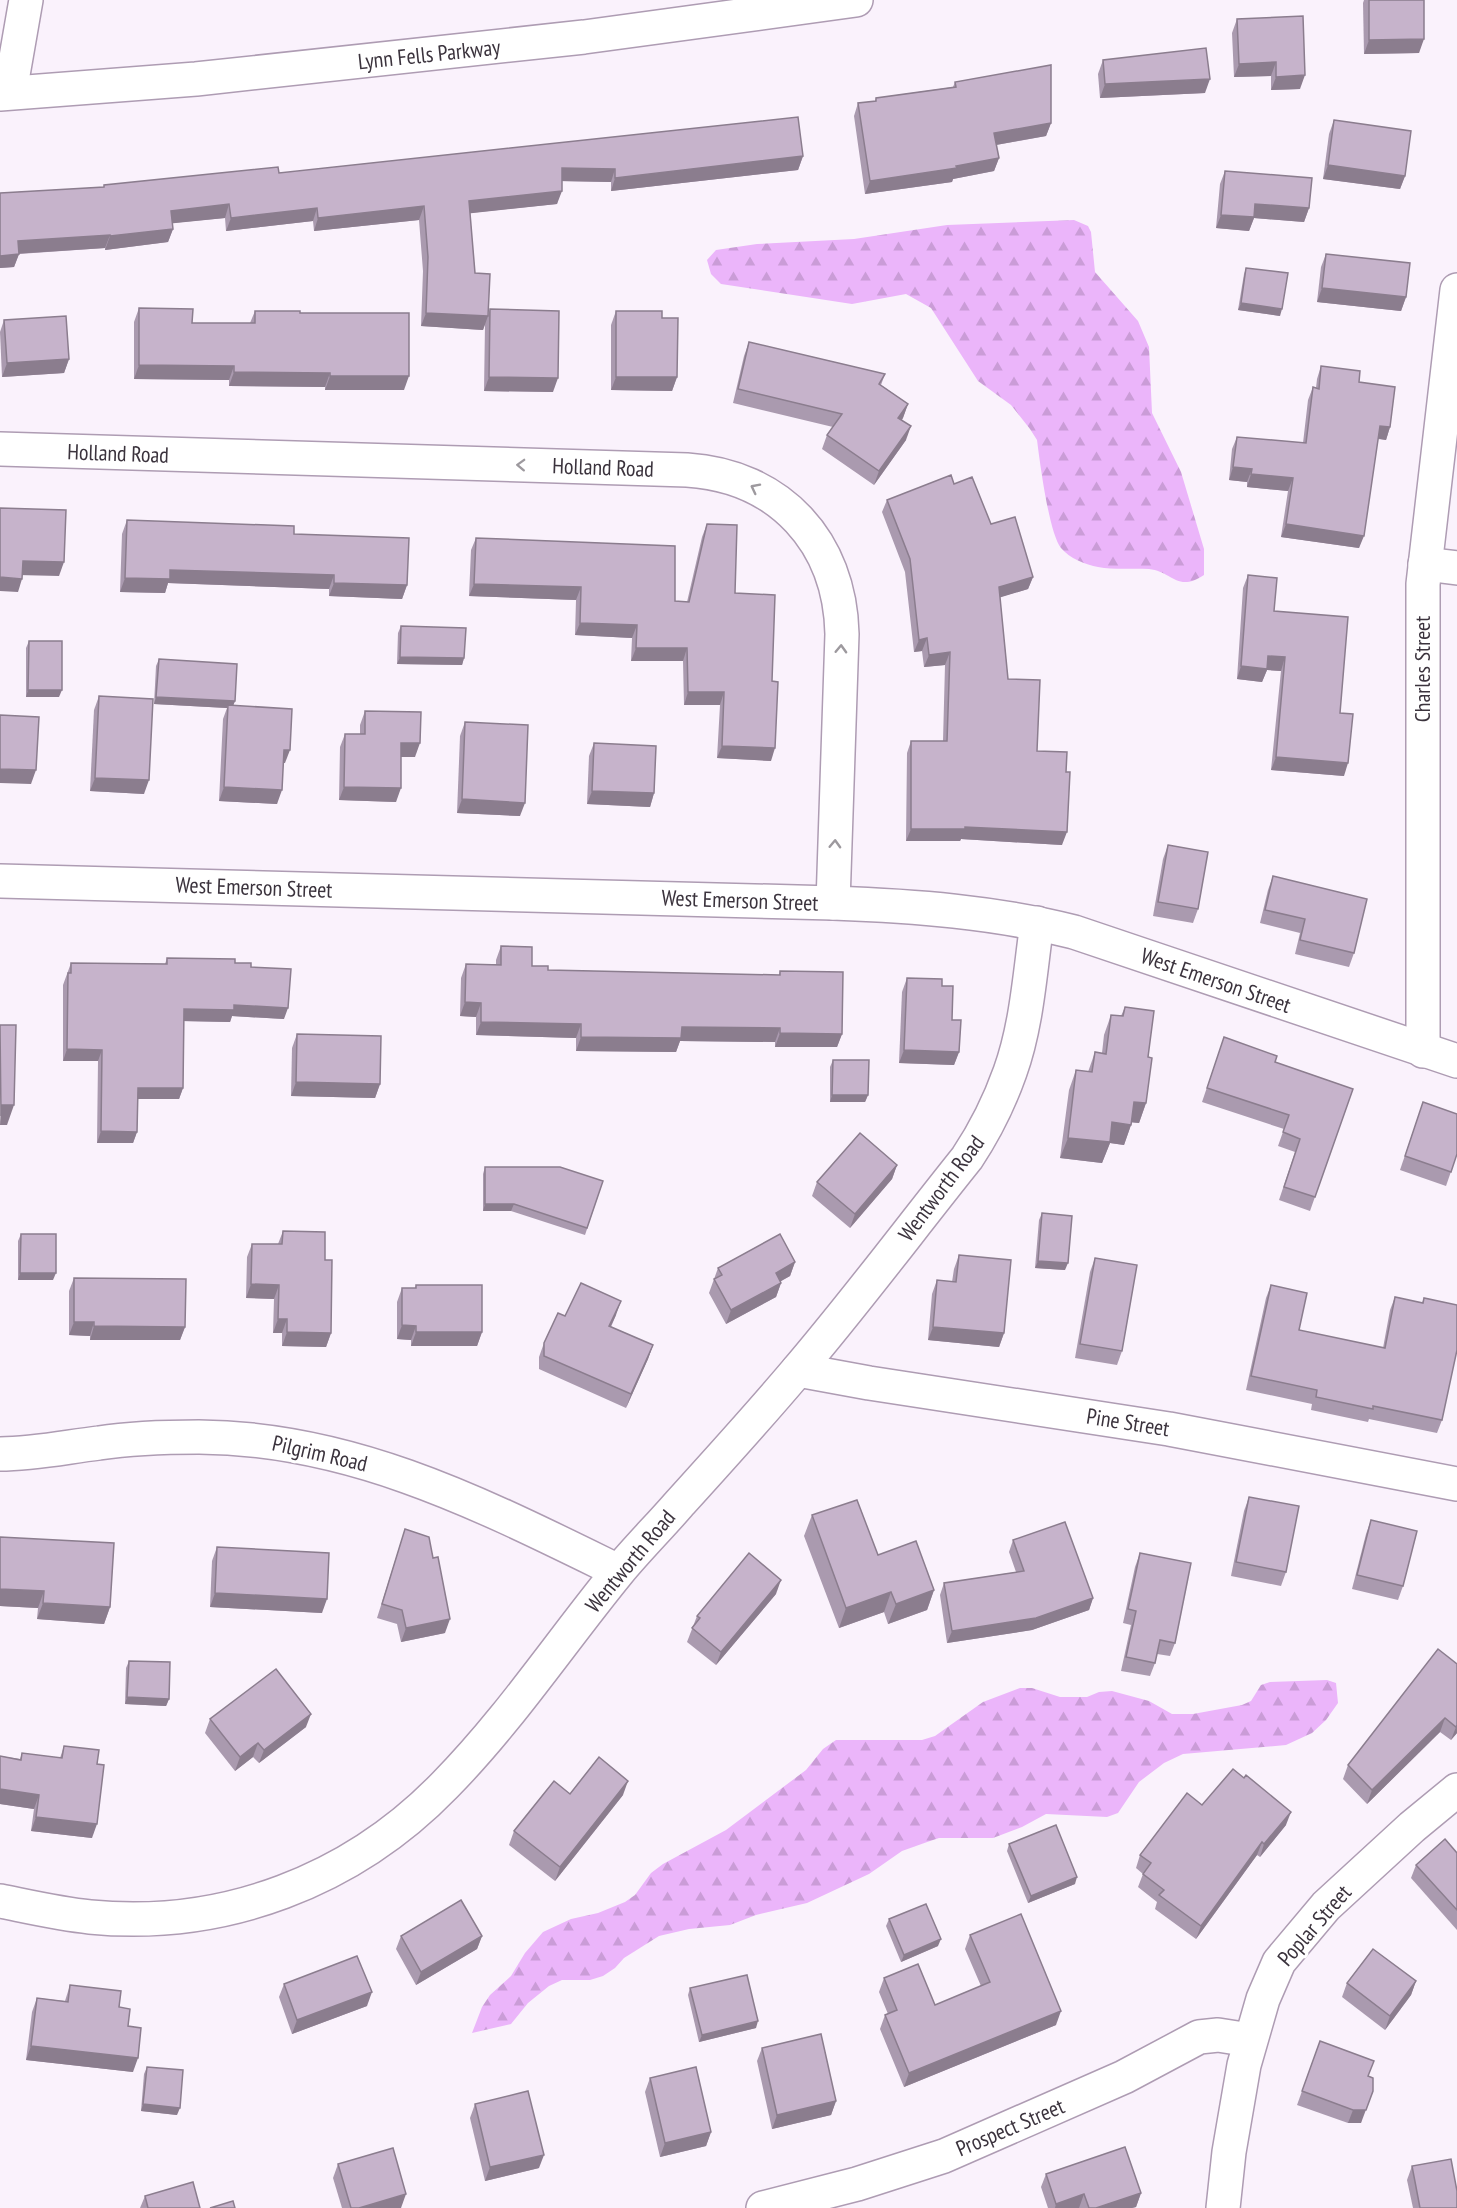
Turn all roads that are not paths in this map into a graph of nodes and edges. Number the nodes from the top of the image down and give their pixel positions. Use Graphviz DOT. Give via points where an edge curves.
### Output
graph roads {
  1 [pos="26,0"];
  2 [pos="856,0"];
  3 [pos="5,93"];
  4 [pos="1457,290"];
  5 [pos="0,449"];
  6 [pos="1425,564"];
  7 [pos="1457,568"];
  8 [pos="0,881"];
  9 [pos="833,903"];
  10 [pos="1037,923"];
  11 [pos="1423,1051"];
  12 [pos="1457,1062"];
  13 [pos="798,1370"];
  14 [pos="0,1454"];
  15 [pos="1457,1484"];
  16 [pos="618,1571"];
  17 [pos="1457,1790"];
  18 [pos="0,1901"];
  19 [pos="1250,2040"];
  20 [pos="763,2208"];
  21 [pos="1223,2208"];
  1 -- 3 [label="street"];
  2 -- 3 [label="street, Lynn Fells Parkway" via="572,38 196,79"];
  4 -- 6 [label="street, Charles Street"];
  9 -- 5 [label="street, Holland Road, one-way" via="842,634 838,596 817,543 792,513 761,490 706,471"];
  6 -- 7 [label="street"];
  6 -- 11 [label="street, Charles Street"];
  8 -- 9 [label="street, West Emerson Street"];
  9 -- 10 [label="street, West Emerson Street" via="931,908"];
  10 -- 11 [label="street, West Emerson Street" via="1113,945"];
  10 -- 13 [label="street, Wentworth Road" via="1020,1037 1011,1070 984,1131 967,1158"];
  11 -- 12 [label="street, West Emerson Street"];
  13 -- 15 [label="street, Pine Street" via="1169,1429"];
  13 -- 16 [label="street, Wentworth Road"];
  14 -- 16 [label="street, Pilgrim Road" via="164,1437 285,1443 357,1459 458,1495"];
  16 -- 18 [label="street, Wentworth Road" via="531,1685 447,1784 398,1828 333,1871 259,1900 179,1916 91,1917"];
  17 -- 19 [label="street, Poplar Street" via="1368,1866 1312,1922 1275,1970"];
  19 -- 20 [label="street, Prospect Street" via="1218,2035 1199,2037 1124,2078 944,2156"];
  19 -- 21 [label="street, Poplar Street" via="1236,2103"];
}
